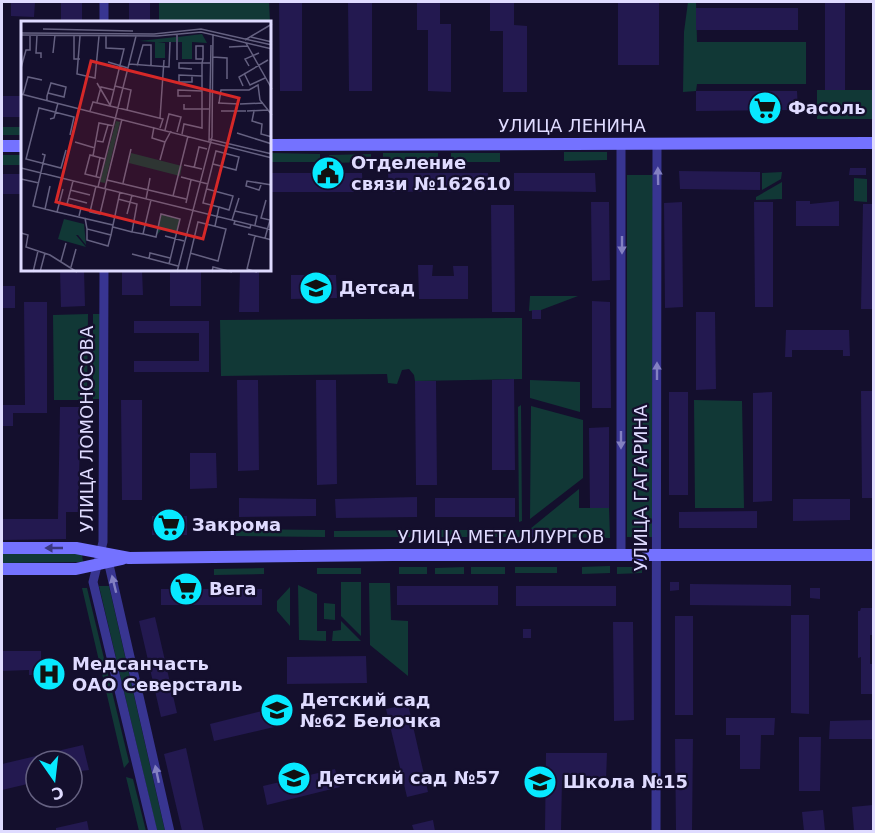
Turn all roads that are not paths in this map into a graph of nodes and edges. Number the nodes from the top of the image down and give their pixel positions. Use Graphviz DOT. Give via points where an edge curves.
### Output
graph roads {
  1 [pos="104,2"];
  2 [pos="104,21"];
  3 [pos="873,143"];
  4 [pos="621,144"];
  5 [pos="657,144"];
  6 [pos="272,145"];
  7 [pos="2,146"];
  8 [pos="21,146"];
  9 [pos="104,272"];
  10 [pos="2,548"];
  11 [pos="621,555"];
  12 [pos="873,555"];
  13 [pos="103,556"];
  14 [pos="657,556"];
  15 [pos="2,569"];
  16 [pos="153,831"];
  17 [pos="170,831"];
  18 [pos="656,831"];
  1 -- 2 [label="street"];
  3 -- 5 [label="street, УЛИЦА ЛЕНИНА"];
  4 -- 5 [label="street, УЛИЦА ЛЕНИНА"];
  4 -- 6 [label="street, УЛИЦА ЛЕНИНА"];
  4 -- 11 [label="street, УЛИЦА ГАГАРИНА, one-way"];
  14 -- 5 [label="street, УЛИЦА ГАГАРИНА, one-way"];
  7 -- 8 [label="street"];
  9 -- 13 [label="street, УЛИЦА ЛОМОНОСОВА"];
  13 -- 10 [label="street, УЛИЦА МЕТАЛЛУРГОВ, one-way" via="76,548"];
  11 -- 13 [label="street, УЛИЦА МЕТАЛЛУРГОВ"];
  11 -- 14 [label="street, УЛИЦА МЕТАЛЛУРГОВ"];
  12 -- 14 [label="street, УЛИЦА МЕТАЛЛУРГОВ"];
  13 -- 15 [label="street, УЛИЦА МЕТАЛЛУРГОВ" via="76,569"];
  13 -- 16 [label="street, УЛИЦА ЛОМОНОСОВА" via="93,582"];
  17 -- 13 [label="street, УЛИЦА ЛОМОНОСОВА, one-way"];
  14 -- 18 [label="street, УЛИЦА ГАГАРИНА"];
}
